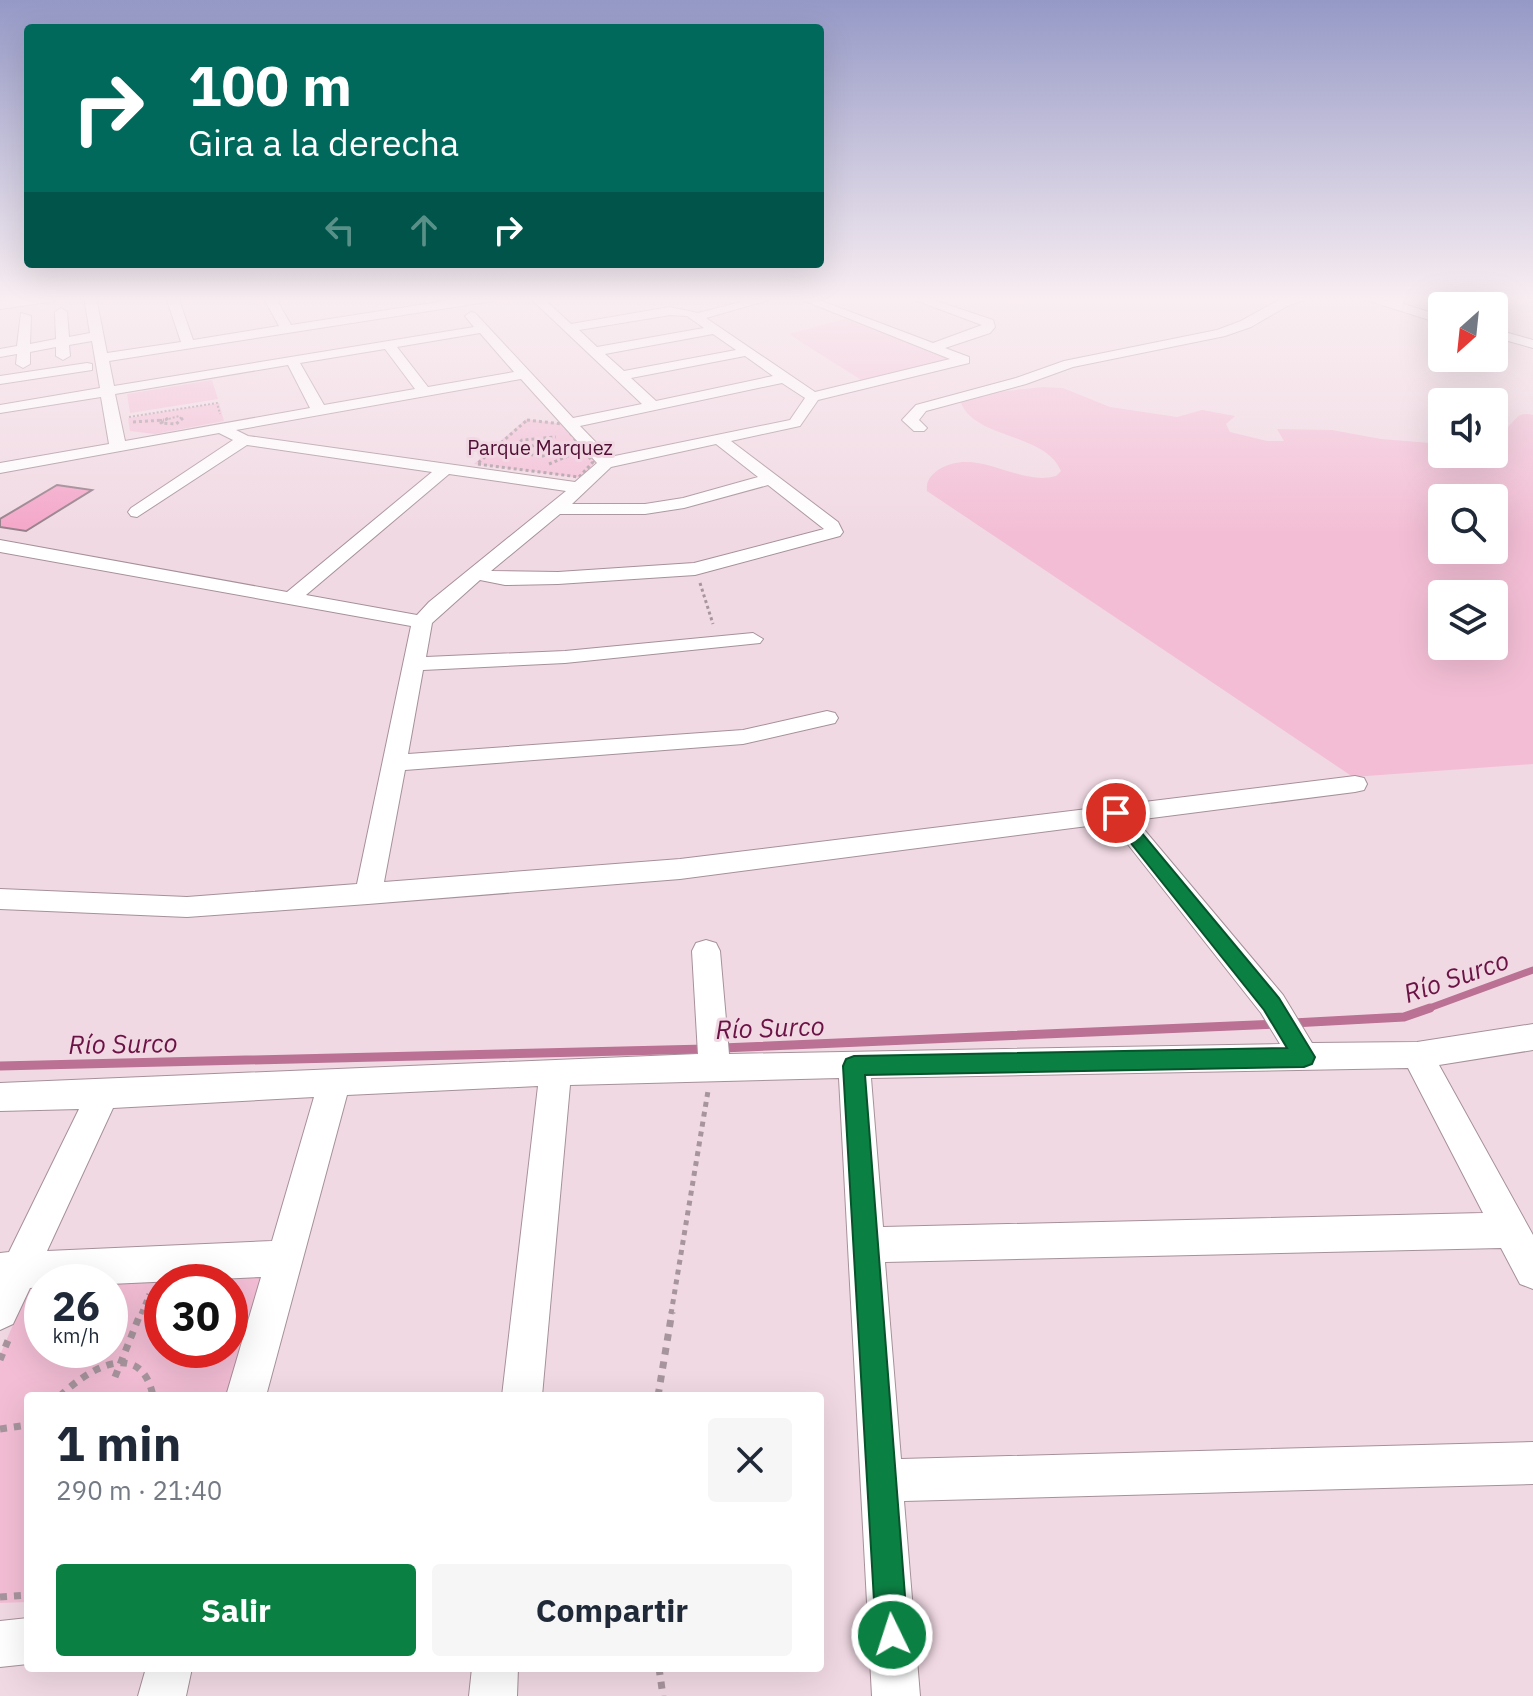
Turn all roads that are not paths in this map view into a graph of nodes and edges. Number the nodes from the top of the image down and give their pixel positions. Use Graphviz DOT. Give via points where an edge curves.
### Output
graph roads {
  1 [pos="28,376"];
  2 [pos="104,376"];
  3 [pos="199,376"];
  4 [pos="301,376"];
  5 [pos="413,376"];
  6 [pos="512,376"];
  7 [pos="526,376"];
  8 [pos="621,376"];
  9 [pos="781,376"];
  10 [pos="903,376"];
  11 [pos="1035,376"];
  12 [pos="22,377"];
  13 [pos="784,378"];
  14 [pos="0,380"];
  15 [pos="107,391"];
  16 [pos="425,392"];
  17 [pos="813,397"];
  18 [pos="652,405"];
  19 [pos="0,409"];
  20 [pos="325,417"];
  21 [pos="571,423"];
  22 [pos="919,428"];
  23 [pos="233,435"];
  24 [pos="721,441"];
  25 [pos="118,448"];
  26 [pos="606,463"];
  27 [pos="0,468"];
  28 [pos="445,469"];
  29 [pos="770,479"];
  30 [pos="580,488"];
  31 [pos="556,509"];
  32 [pos="137,512"];
  33 [pos="0,546"];
  34 [pos="477,574"];
  35 [pos="290,599"];
  36 [pos="422,622"];
  37 [pos="753,639"];
  38 [pos="415,664"];
  39 [pos="827,718"];
  40 [pos="394,763"];
  41 [pos="1355,784"];
  42 [pos="1116,813"];
  43 [pos="368,894"];
  44 [pos="0,899"];
  45 [pos="706,951"];
  46 [pos="1292,1036"];
  47 [pos="1533,1037"];
  48 [pos="714,1055"];
  49 [pos="1417,1055"];
  50 [pos="854,1066"];
  51 [pos="555,1072"];
  52 [pos="335,1081"];
  53 [pos="102,1096"];
  54 [pos="0,1097"];
  55 [pos="1511,1230"];
  56 [pos="868,1245"];
  57 [pos="284,1258"];
  58 [pos="9,1271"];
  59 [pos="1533,1271"];
  60 [pos="0,1311"];
  61 [pos="247,1392"];
  62 [pos="522,1392"];
  63 [pos="1533,1463"];
  64 [pos="882,1481"];
  65 [pos="24,1641"];
  66 [pos="0,1644"];
  67 [pos="168,1672"];
  68 [pos="495,1672"];
  69 [pos="162,1696"];
  70 [pos="493,1696"];
  71 [pos="896,1696"];
  1 -- 12 [label="street"];
  2 -- 15 [label="street"];
  3 -- 15 [label="street"];
  4 -- 20 [label="street"];
  5 -- 16 [label="street"];
  6 -- 16 [label="street"];
  7 -- 21 [label="street"];
  8 -- 18 [label="street"];
  9 -- 13 [label="street"];
  10 -- 17 [label="street"];
  11 -- 22 [label="street" via="921,408 910,420"];
  12 -- 14 [label="street"];
  13 -- 17 [label="street"];
  13 -- 18 [label="street"];
  15 -- 19 [label="street"];
  15 -- 25 [label="street"];
  16 -- 20 [label="street"];
  17 -- 24 [label="street" via="795,423"];
  18 -- 21 [label="street"];
  20 -- 23 [label="street"];
  21 -- 26 [label="street"];
  23 -- 25 [label="street"];
  23 -- 28 [label="street"];
  23 -- 32 [label="street"];
  24 -- 26 [label="street"];
  24 -- 29 [label="street"];
  25 -- 27 [label="street"];
  26 -- 30 [label="street"];
  28 -- 30 [label="street"];
  28 -- 35 [label="street"];
  29 -- 31 [label="street" via="645,509"];
  29 -- 34 [label="street" via="834,532 695,569 558,578"];
  30 -- 31 [label="street"];
  31 -- 34 [label="street"];
  33 -- 35 [label="street"];
  34 -- 36 [label="street"];
  35 -- 36 [label="street"];
  36 -- 38 [label="street"];
  37 -- 38 [label="street" via="565,657"];
  38 -- 40 [label="street"];
  39 -- 40 [label="street" via="743,737"];
  40 -- 43 [label="street"];
  41 -- 42 [label="street"];
  42 -- 43 [label="street" via="680,869"];
  42 -- 46 [label="street"];
  43 -- 44 [label="street" via="187,907"];
  45 -- 48 [label="street"];
  46 -- 49 [label="street"];
  46 -- 50 [label="street"];
  47 -- 49 [label="street"];
  48 -- 50 [label="street"];
  48 -- 51 [label="street"];
  49 -- 55 [label="street"];
  50 -- 56 [label="street"];
  51 -- 52 [label="street"];
  51 -- 62 [label="street"];
  52 -- 53 [label="street"];
  52 -- 57 [label="street"];
  53 -- 54 [label="street"];
  53 -- 58 [label="street"];
  55 -- 56 [label="street"];
  55 -- 59 [label="street"];
  56 -- 64 [label="street"];
  57 -- 58 [label="street"];
  57 -- 61 [label="street"];
  58 -- 60 [label="street"];
  63 -- 64 [label="street"];
  64 -- 71 [label="street"];
  65 -- 66 [label="street"];
  67 -- 69 [label="street"];
  68 -- 70 [label="street"];
}
